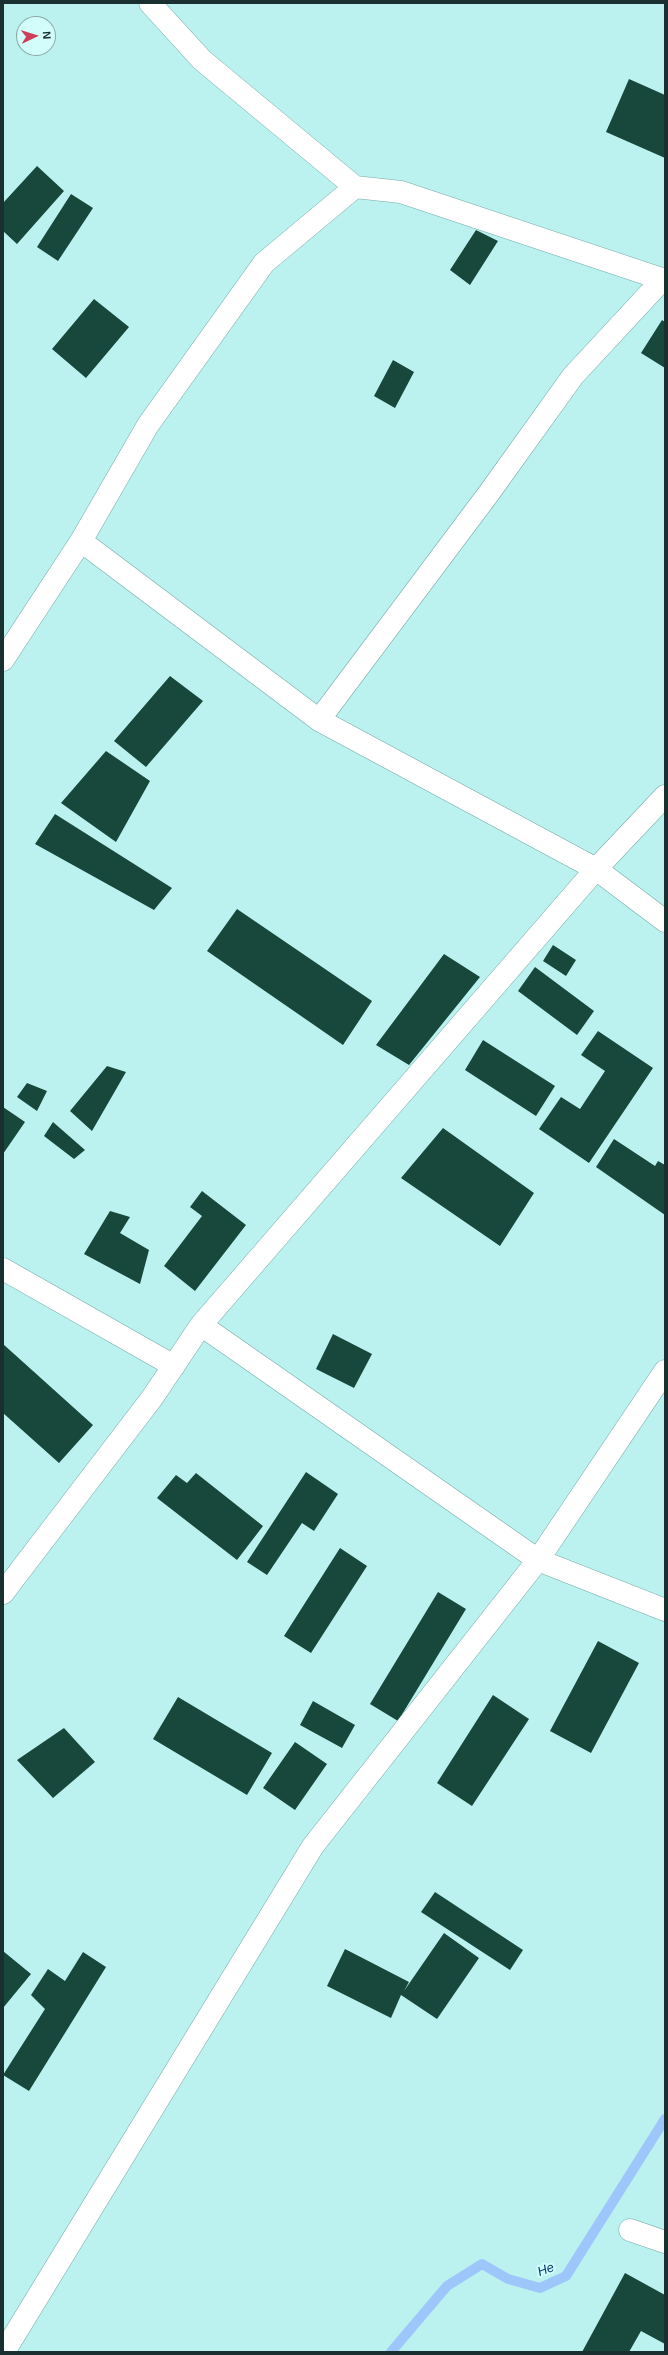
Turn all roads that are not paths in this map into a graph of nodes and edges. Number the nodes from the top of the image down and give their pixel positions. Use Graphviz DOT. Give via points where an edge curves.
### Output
graph roads {
  1 [pos="150,3"];
  2 [pos="355,187"];
  3 [pos="664,279"];
  4 [pos="81,541"];
  5 [pos="3,660"];
  6 [pos="319,720"];
  7 [pos="665,796"];
  8 [pos="596,869"];
  9 [pos="665,921"];
  10 [pos="3,1269"];
  11 [pos="201,1325"];
  12 [pos="174,1366"];
  13 [pos="665,1371"];
  14 [pos="538,1560"];
  15 [pos="3,1593"];
  16 [pos="665,1610"];
  17 [pos="630,2230"];
  18 [pos="665,2242"];
  19 [pos="4,2352"];
  1 -- 2 [label="street" via="202,60"];
  2 -- 3 [label="street" via="401,192"];
  2 -- 4 [label="street" via="264,263 148,425"];
  3 -- 6 [label="street" via="573,376"];
  4 -- 5 [label="street"];
  4 -- 6 [label="street"];
  6 -- 8 [label="street"];
  7 -- 8 [label="street"];
  8 -- 9 [label="street"];
  8 -- 11 [label="street"];
  10 -- 12 [label="street"];
  11 -- 12 [label="street"];
  11 -- 14 [label="street"];
  12 -- 15 [label="street"];
  13 -- 14 [label="street"];
  14 -- 16 [label="street"];
  14 -- 19 [label="street" via="313,1846"];
  17 -- 18 [label="street"];
}
